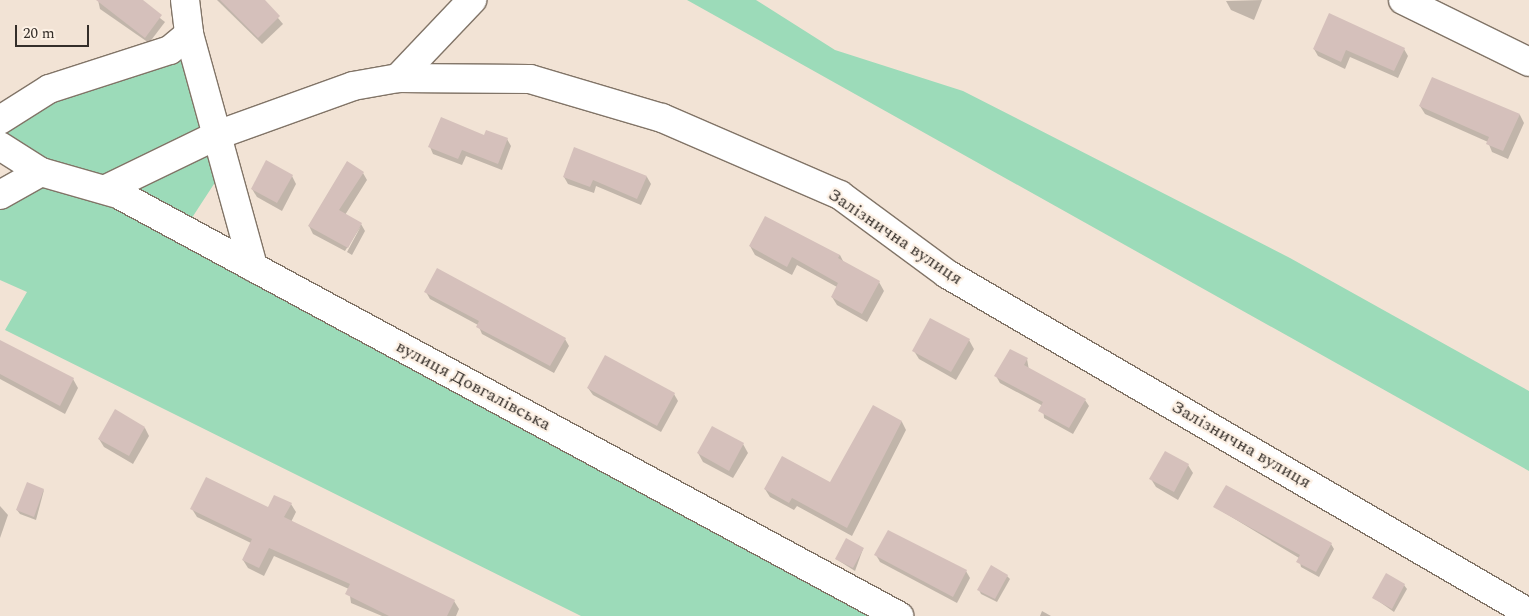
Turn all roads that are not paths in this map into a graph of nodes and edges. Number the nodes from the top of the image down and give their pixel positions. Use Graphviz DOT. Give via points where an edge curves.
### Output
graph roads {
  1 [pos="185,0"];
  2 [pos="472,0"];
  3 [pos="1402,0"];
  4 [pos="190,34"];
  5 [pos="1529,62"];
  6 [pos="398,78"];
  7 [pos="0,120"];
  8 [pos="220,134"];
  9 [pos="0,146"];
  10 [pos="41,172"];
  11 [pos="106,189"];
  12 [pos="0,195"];
  13 [pos="253,267"];
  14 [pos="1529,613"];
  15 [pos="899,616"];
  1 -- 4 [label="street"];
  2 -- 6 [label="street"];
  3 -- 5 [label="street"];
  4 -- 7 [label="street" via="170,50 49,89"];
  4 -- 8 [label="street"];
  6 -- 8 [label="street, Залізнична вулиця" via="353,86"];
  6 -- 14 [label="street, Залізнична вулиця" via="530,79 662,118 840,196 947,274"];
  8 -- 11 [label="street, Залізнична вулиця"];
  8 -- 13 [label="street"];
  9 -- 10 [label="street, вулиця Довгалівська"];
  10 -- 11 [label="street, вулиця Довгалівська"];
  10 -- 12 [label="street"];
  11 -- 13 [label="street, вулиця Довгалівська"];
  13 -- 15 [label="street, вулиця Довгалівська"];
}
